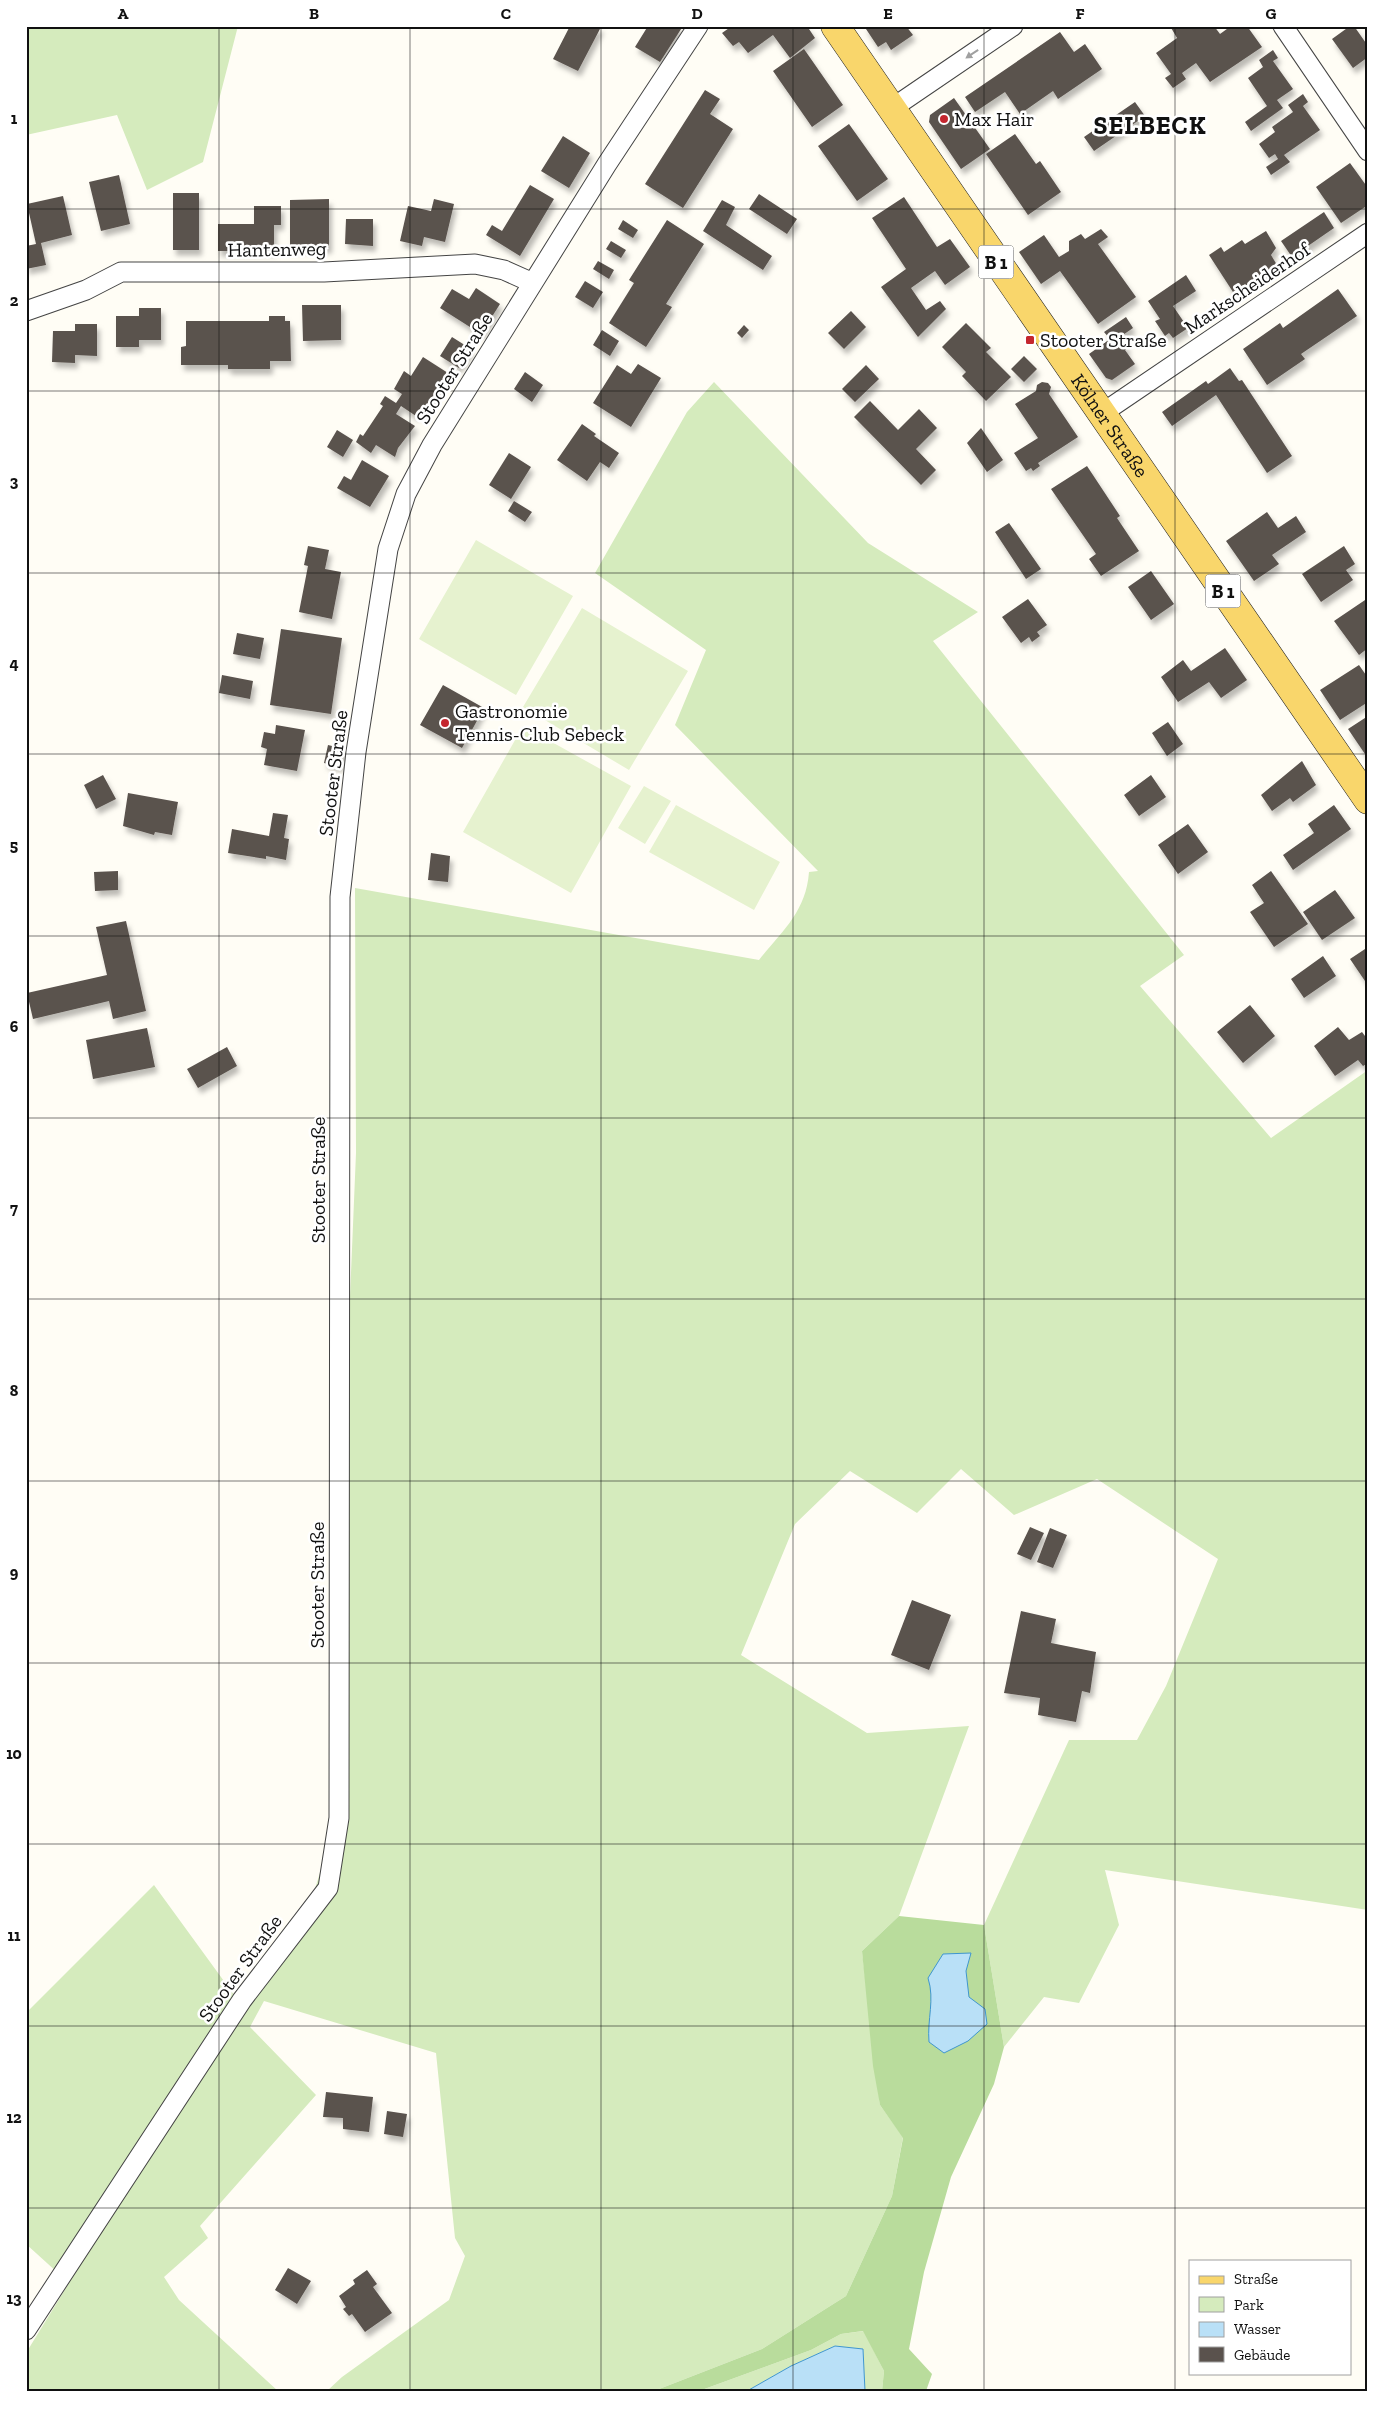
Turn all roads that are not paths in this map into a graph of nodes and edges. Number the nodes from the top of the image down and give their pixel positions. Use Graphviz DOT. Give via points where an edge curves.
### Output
graph roads {
  1 [pos="698,26"];
  2 [pos="835,26"];
  3 [pos="1013,26"];
  4 [pos="1283,26"];
  5 [pos="891,109"];
  6 [pos="1368,151"];
  7 [pos="1368,233"];
  8 [pos="533,282"];
  9 [pos="26,311"];
  10 [pos="1101,414"];
  11 [pos="1368,800"];
  12 [pos="26,2330"];
  1 -- 8 [label="street, Stooter Straße"];
  2 -- 5 [label="main road, Kölner Straße / B 1"];
  3 -- 5 [label="street, one-way"];
  4 -- 6 [label="street"];
  5 -- 10 [label="main road, Kölner Straße / B 1"];
  7 -- 10 [label="street, Markscheiderhof"];
  8 -- 9 [label="street, Hantenweg" via="504,270 475,264 324,272 121,272 86,290"];
  8 -- 12 [label="street, Stooter Straße" via="406,494 388,548 356,752 340,897 339,1818 328,1888 242,2000"];
  10 -- 11 [label="main road, Kölner Straße / B 1"];
}
